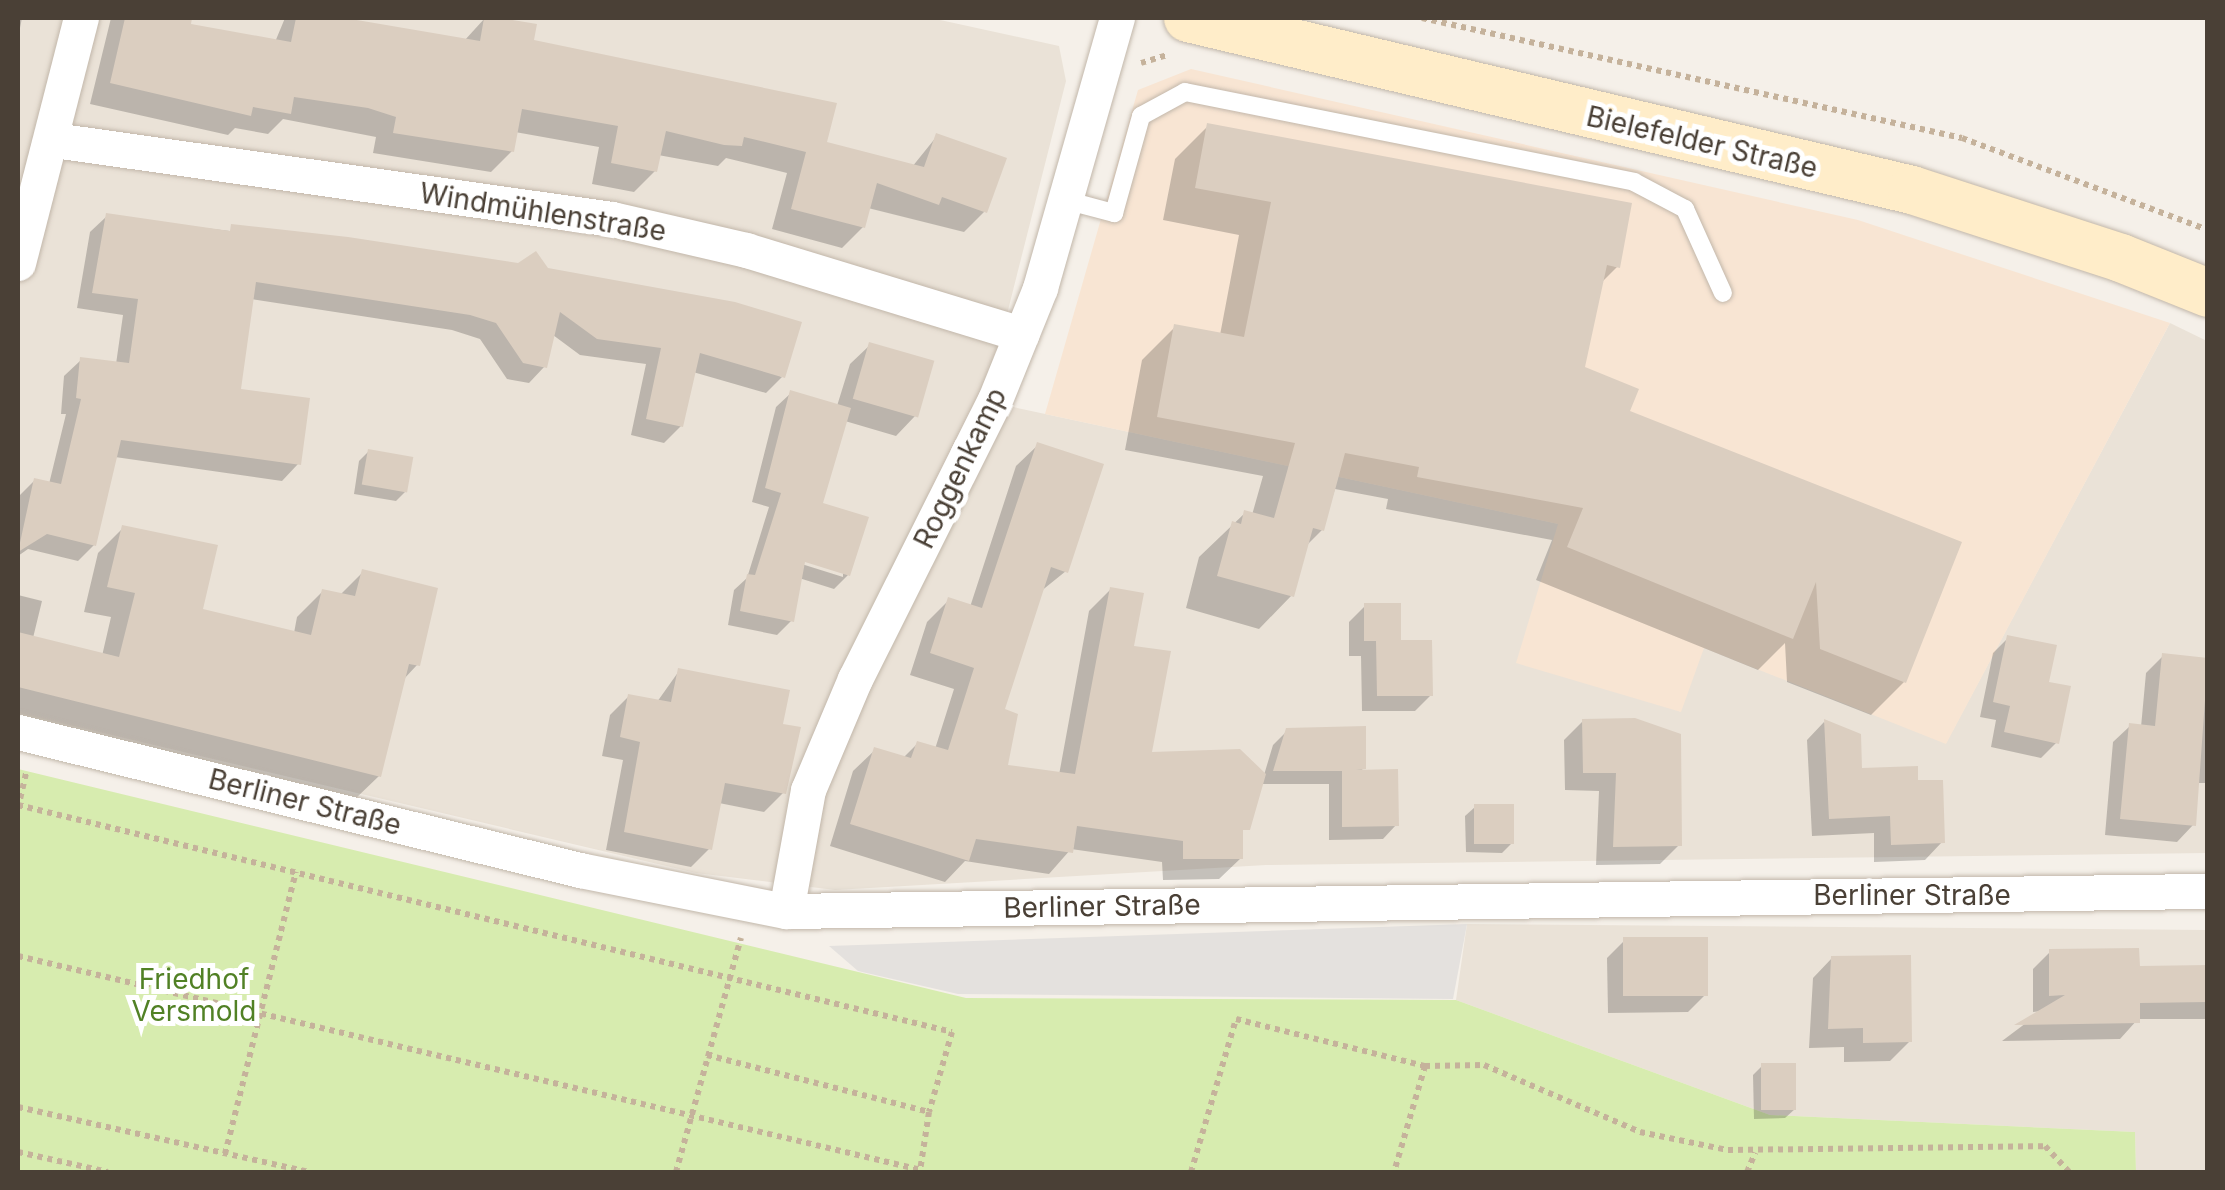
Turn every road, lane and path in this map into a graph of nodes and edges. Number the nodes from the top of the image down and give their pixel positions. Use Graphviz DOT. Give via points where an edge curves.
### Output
graph roads {
  1 [pos="82,18"];
  2 [pos="1117,18"];
  3 [pos="1188,18"];
  4 [pos="1422,18"];
  5 [pos="54,140"];
  6 [pos="1066,200"];
  7 [pos="2208,230"];
  8 [pos="18,263"];
  9 [pos="1723,293"];
  10 [pos="2208,293"];
  11 [pos="1022,334"];
  12 [pos="18,732"];
  13 [pos="18,805"];
  14 [pos="296,872"];
  15 [pos="2208,891"];
  16 [pos="747,907"];
  17 [pos="786,911"];
  18 [pos="18,956"];
  19 [pos="733,977"];
  20 [pos="259,1015"];
  21 [pos="707,1055"];
  22 [pos="1425,1066"];
  23 [pos="18,1107"];
  24 [pos="929,1112"];
  25 [pos="692,1114"];
  26 [pos="18,1152"];
  27 [pos="226,1154"];
  28 [pos="1755,1154"];
  29 [pos="920,1171"];
  30 [pos="108,1172"];
  31 [pos="308,1172"];
  32 [pos="676,1172"];
  33 [pos="1190,1172"];
  34 [pos="1394,1172"];
  35 [pos="1747,1172"];
  36 [pos="2069,1172"];
  1 -- 5 [label="street"];
  2 -- 6 [label="street, Roggenkamp"];
  3 -- 10 [label="main road, Bielefelder Straße" via="1912,190"];
  4 -- 7 [label="path" via="1962,138"];
  5 -- 8 [label="street"];
  5 -- 11 [label="street, Windmühlenstraße" via="612,219 746,250"];
  6 -- 9 [label="lane" via="1114,213 1141,116 1185,92 1634,182 1685,209"];
  6 -- 11 [label="street, Roggenkamp"];
  11 -- 17 [label="street, Roggenkamp" via="808,790"];
  12 -- 16 [label="street, Berliner Straße"];
  13 -- 14 [label="path"];
  14 -- 19 [label="path"];
  14 -- 20 [label="path"];
  15 -- 17 [label="street, Berliner Straße"];
  16 -- 17 [label="street, Berliner Straße"];
  16 -- 19 [label="path"];
  18 -- 20 [label="path"];
  19 -- 21 [label="path"];
  19 -- 24 [label="path" via="952,1032"];
  20 -- 25 [label="path"];
  20 -- 27 [label="path"];
  21 -- 24 [label="path"];
  21 -- 25 [label="path"];
  22 -- 28 [label="path" via="1484,1065 1640,1132"];
  22 -- 33 [label="path" via="1236,1019"];
  22 -- 34 [label="path"];
  23 -- 27 [label="path"];
  24 -- 29 [label="path"];
  25 -- 29 [label="path"];
  25 -- 32 [label="path"];
  26 -- 30 [label="path"];
  27 -- 31 [label="path"];
  28 -- 35 [label="path"];
  28 -- 36 [label="path" via="2044,1146"];
}
